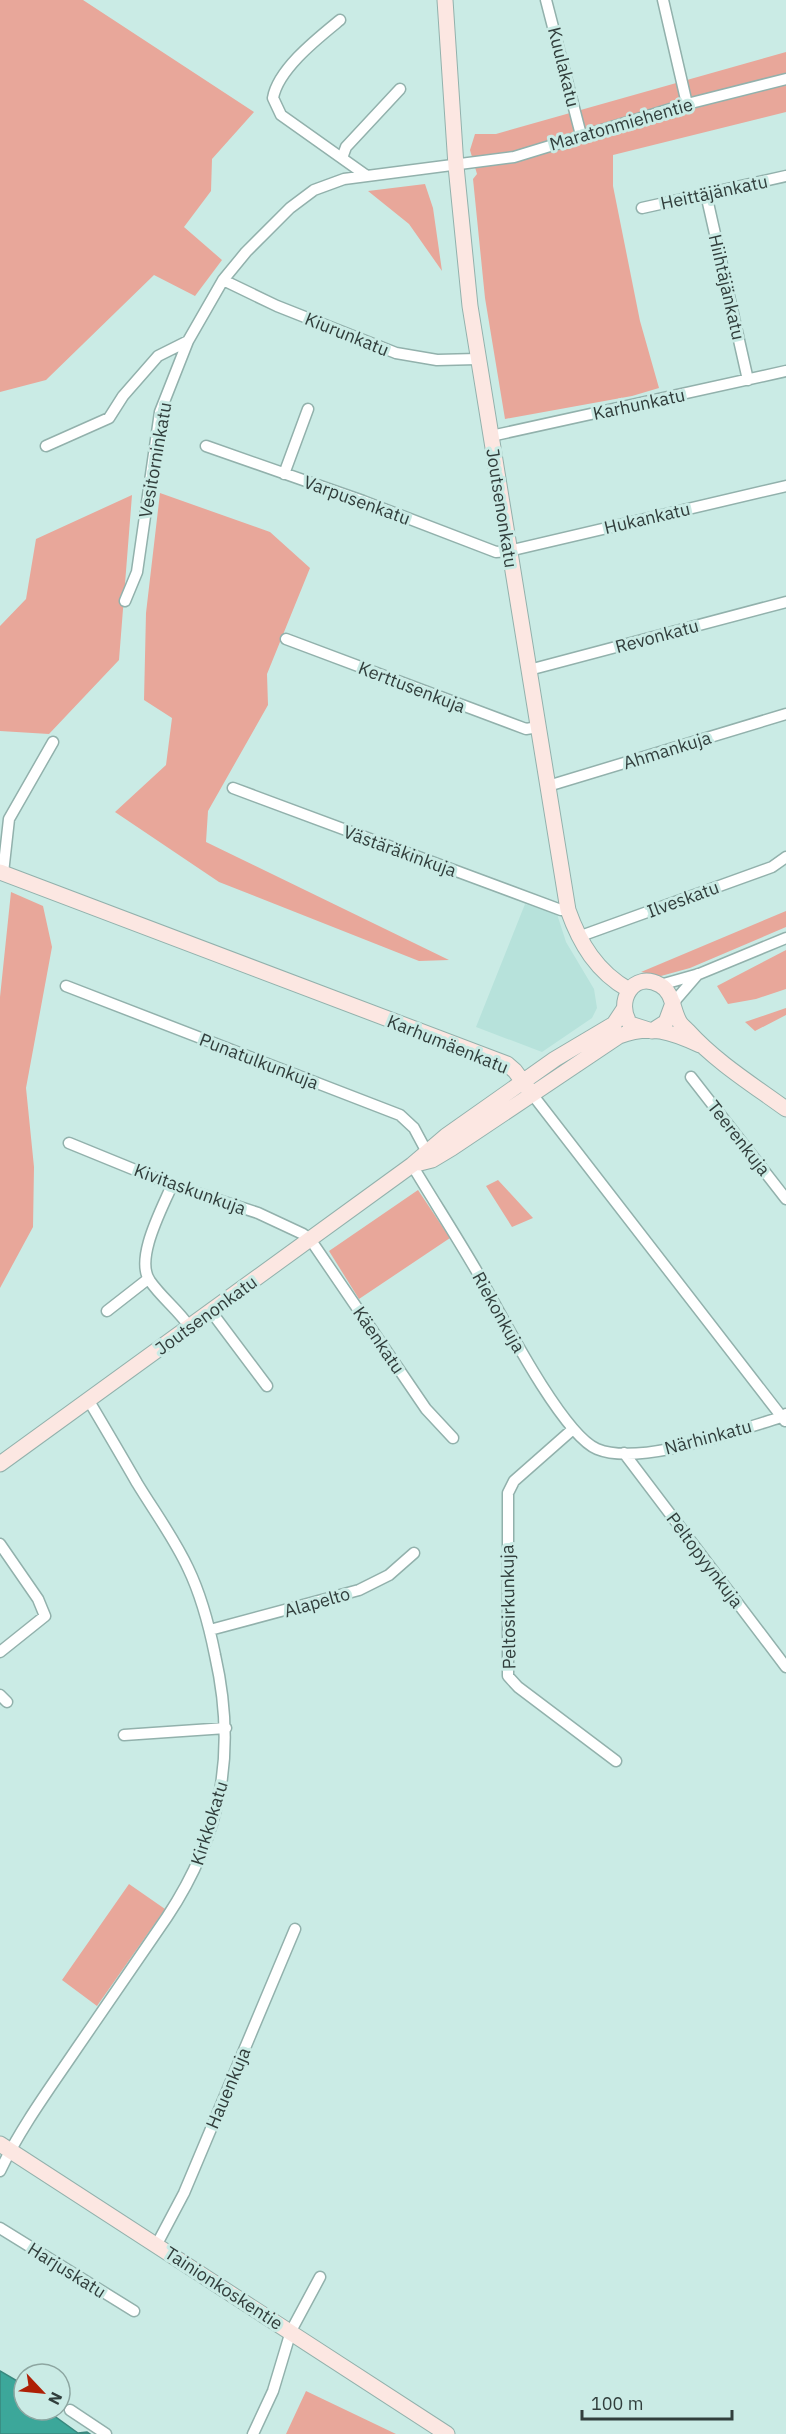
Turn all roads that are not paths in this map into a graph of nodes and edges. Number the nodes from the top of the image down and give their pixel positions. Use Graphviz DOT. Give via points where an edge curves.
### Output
graph roads {
  1 [pos="445,0"];
  2 [pos="546,0"];
  3 [pos="663,0"];
  4 [pos="340,20"];
  5 [pos="786,79"];
  6 [pos="400,89"];
  7 [pos="687,104"];
  8 [pos="581,135"];
  9 [pos="342,158"];
  10 [pos="456,166"];
  11 [pos="367,176"];
  12 [pos="786,176"];
  13 [pos="706,194"];
  14 [pos="642,208"];
  15 [pos="223,280"];
  16 [pos="188,340"];
  17 [pos="477,359"];
  18 [pos="786,371"];
  19 [pos="748,380"];
  20 [pos="308,409"];
  21 [pos="491,436"];
  22 [pos="46,446"];
  23 [pos="206,446"];
  24 [pos="284,474"];
  25 [pos="786,486"];
  26 [pos="509,551"];
  27 [pos="125,601"];
  28 [pos="786,602"];
  29 [pos="286,639"];
  30 [pos="529,670"];
  31 [pos="786,714"];
  32 [pos="538,727"];
  33 [pos="52,742"];
  34 [pos="548,786"];
  35 [pos="233,788"];
  36 [pos="786,857"];
  37 [pos="1,873"];
  38 [pos="568,910"];
  39 [pos="578,937"];
  40 [pos="786,938"];
  41 [pos="699,974"];
  42 [pos="660,985"];
  43 [pos="66,986"];
  44 [pos="629,990"];
  45 [pos="673,1003"];
  46 [pos="624,1009"];
  47 [pos="652,1031"];
  48 [pos="700,1045"];
  49 [pos="691,1077"];
  50 [pos="527,1088"];
  51 [pos="786,1109"];
  52 [pos="69,1143"];
  53 [pos="429,1156"];
  54 [pos="411,1165"];
  55 [pos="172,1185"];
  56 [pos="786,1199"];
  57 [pos="310,1239"];
  58 [pos="148,1279"];
  59 [pos="210,1310"];
  60 [pos="107,1311"];
  61 [pos="189,1326"];
  62 [pos="267,1386"];
  63 [pos="89,1401"];
  64 [pos="785,1418"];
  65 [pos="573,1429"];
  66 [pos="453,1438"];
  67 [pos="597,1449"];
  68 [pos="624,1454"];
  69 [pos="0,1464"];
  70 [pos="0,1544"];
  71 [pos="414,1553"];
  72 [pos="210,1630"];
  73 [pos="0,1652"];
  74 [pos="786,1667"];
  75 [pos="226,1728"];
  76 [pos="124,1735"];
  77 [pos="616,1761"];
  78 [pos="295,1929"];
  79 [pos="5,2147"];
  80 [pos="0,2171"];
  81 [pos="0,2228"];
  82 [pos="157,2244"];
  83 [pos="320,2277"];
  84 [pos="134,2311"];
  85 [pos="294,2324"];
  86 [pos="72,2411"];
  87 [pos="106,2434"];
  88 [pos="253,2434"];
  89 [pos="447,2434"];
  1 -- 10 [label="main road, Joutsenonkatu"];
  2 -- 8 [label="street, Kuulakatu"];
  3 -- 7 [label="street"];
  4 -- 9 [label="street" via="283,75 273,98 281,114"];
  5 -- 7 [label="street, Maratonmiehentie"];
  6 -- 9 [label="street" via="346,147"];
  7 -- 8 [label="street, Maratonmiehentie"];
  8 -- 10 [label="street, Maratonmiehentie" via="513,156"];
  9 -- 11 [label="street"];
  10 -- 11 [label="street, Vesitorninkatu"];
  10 -- 17 [label="main road, Joutsenonkatu"];
  11 -- 15 [label="street, Vesitorninkatu" via="314,190 282,216"];
  12 -- 13 [label="street, Heittäjänkatu"];
  13 -- 14 [label="street, Heittäjänkatu"];
  13 -- 19 [label="street, Hiihtäjänkatu"];
  15 -- 16 [label="street, Vesitorninkatu"];
  15 -- 17 [label="street, Kiurunkatu" via="396,353 437,360"];
  16 -- 22 [label="street" via="158,356 109,418"];
  16 -- 27 [label="street, Vesitorninkatu" via="160,412 137,572"];
  17 -- 21 [label="main road, Joutsenonkatu"];
  18 -- 19 [label="street, Karhunkatu"];
  19 -- 21 [label="street, Karhunkatu"];
  20 -- 24 [label="street"];
  21 -- 26 [label="main road, Joutsenonkatu"];
  23 -- 24 [label="street, Varpusenkatu"];
  24 -- 26 [label="street, Varpusenkatu" via="496,552"];
  25 -- 26 [label="street, Hukankatu"];
  26 -- 30 [label="main road, Joutsenonkatu"];
  28 -- 30 [label="street, Revonkatu"];
  29 -- 32 [label="street, Kerttusenkuja" via="526,729"];
  30 -- 32 [label="main road, Joutsenonkatu"];
  31 -- 34 [label="street, Ahmankuja"];
  32 -- 34 [label="main road, Joutsenonkatu"];
  33 -- 37 [label="street" via="9,819"];
  34 -- 38 [label="main road, Joutsenonkatu"];
  35 -- 38 [label="street, Västäräkinkuja"];
  36 -- 39 [label="street, Ilveskatu" via="772,867"];
  37 -- 50 [label="main road, Karhumäenkatu" via="507,1064"];
  38 -- 39 [label="main road, Joutsenonkatu"];
  39 -- 44 [label="main road, Joutsenonkatu" via="599,967"];
  40 -- 41 [label="street"];
  41 -- 42 [label="street"];
  41 -- 45 [label="street"];
  42 -- 44 [label="main road" via="641,982"];
  42 -- 45 [label="main road" via="669,992"];
  43 -- 53 [label="street, Punatulkunkuja" via="400,1115 414,1128"];
  44 -- 46 [label="main road"];
  45 -- 47 [label="main road" via="666,1022"];
  45 -- 48 [label="main road" via="679,1020"];
  46 -- 47 [label="main road" via="630,1024"];
  46 -- 50 [label="main road, Joutsenonkatu" via="614,1024 563,1054"];
  47 -- 48 [label="main road" via="669,1031"];
  47 -- 50 [label="main road, Joutsenonkatu" via="627,1032"];
  48 -- 51 [label="main road"];
  49 -- 56 [label="street, Teerenkuja"];
  50 -- 53 [label="main road, Joutsenonkatu"];
  50 -- 64 [label="street, Karhumäenkatu"];
  52 -- 55 [label="street, Kivitaskunkuja"];
  53 -- 54 [label="main road, Joutsenonkatu"];
  54 -- 57 [label="main road, Joutsenonkatu"];
  54 -- 65 [label="street, Riekonkuja" via="533,1372"];
  55 -- 57 [label="street, Kivitaskunkuja" via="258,1213"];
  55 -- 58 [label="street" via="147,1245"];
  57 -- 59 [label="main road, Joutsenonkatu"];
  57 -- 66 [label="street, Käenkatu" via="426,1409"];
  58 -- 60 [label="street"];
  58 -- 61 [label="street"];
  59 -- 61 [label="main road, Joutsenonkatu"];
  59 -- 62 [label="street"];
  61 -- 63 [label="main road, Joutsenonkatu"];
  63 -- 69 [label="main road, Joutsenonkatu"];
  63 -- 72 [label="street, Kirkkokatu" via="181,1554"];
  64 -- 68 [label="street, Närhinkatu" via="668,1450"];
  65 -- 67 [label="street, Riekonkuja"];
  65 -- 77 [label="street, Peltosirkunkuja" via="514,1481 508,1494 508,1676"];
  67 -- 68 [label="street, Närhinkatu"];
  68 -- 74 [label="street, Peltopyynkuja"];
  70 -- 73 [label="street" via="38,1599 45,1616"];
  71 -- 72 [label="street, Alapelto" via="389,1575 359,1590"];
  72 -- 75 [label="street, Kirkkokatu"];
  75 -- 76 [label="street"];
  75 -- 79 [label="street, Kirkkokatu" via="220,1798 202,1855 187,1886"];
  78 -- 82 [label="street, Hauenkuja" via="184,2193"];
  79 -- 80 [label="street"];
  79 -- 82 [label="main road, Tainionkoskentie"];
  81 -- 84 [label="street, Harjuskatu"];
  82 -- 85 [label="main road, Tainionkoskentie"];
  83 -- 85 [label="street"];
  85 -- 88 [label="street" via="273,2391"];
  85 -- 89 [label="main road, Tainionkoskentie"];
  86 -- 87 [label="street"];
}
